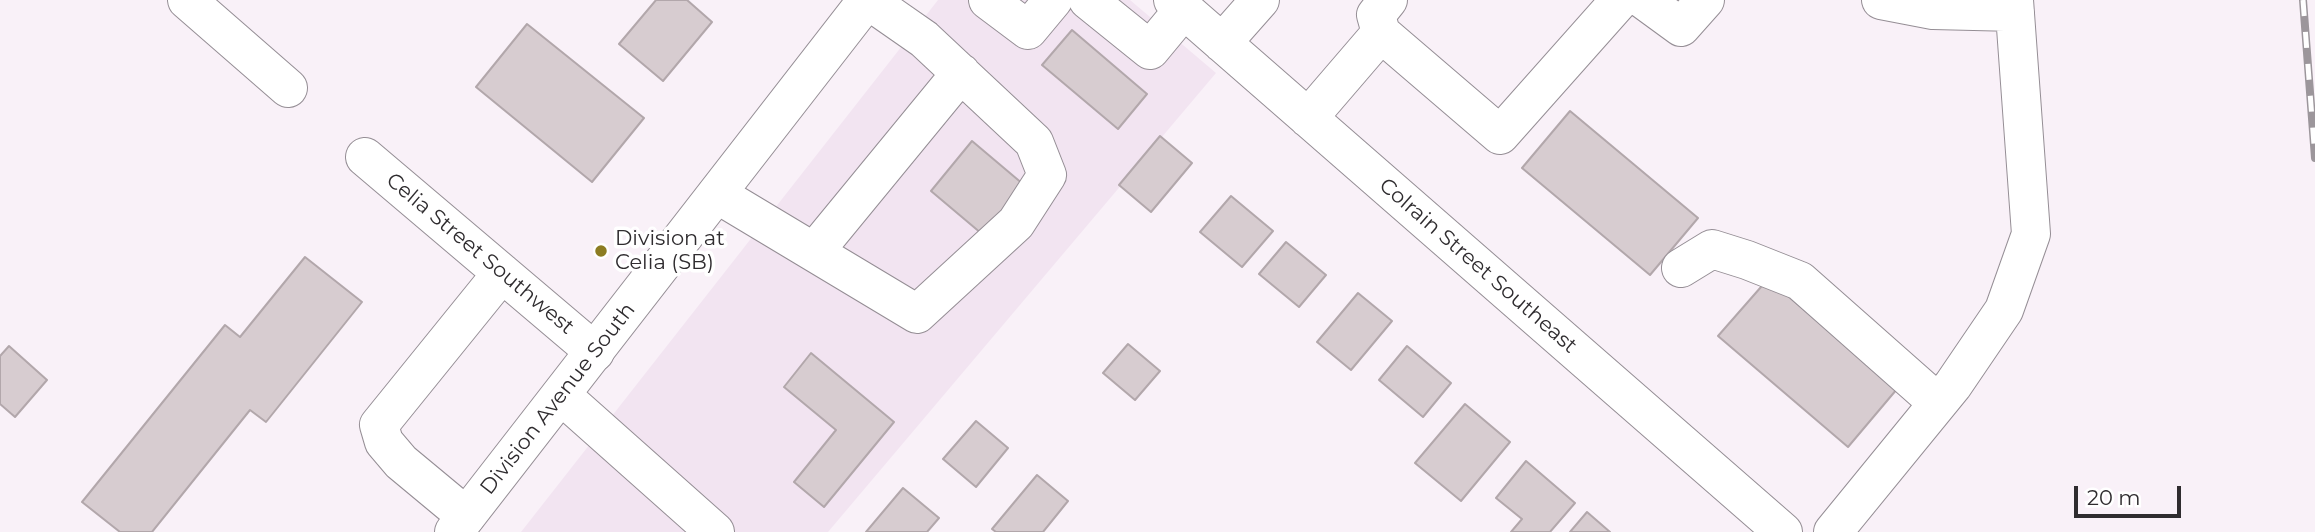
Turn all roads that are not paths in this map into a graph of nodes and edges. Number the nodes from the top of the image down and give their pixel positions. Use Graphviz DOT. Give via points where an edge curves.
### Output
graph roads {
  1 [pos="187,0"];
  2 [pos="868,0"];
  3 [pos="988,0"];
  4 [pos="1053,0"];
  5 [pos="1088,0"];
  6 [pos="1260,0"];
  7 [pos="1620,0"];
  8 [pos="1644,0"];
  9 [pos="1705,0"];
  10 [pos="1881,0"];
  11 [pos="1179,5"];
  12 [pos="2015,6"];
  13 [pos="1385,16"];
  14 [pos="1222,43"];
  15 [pos="961,73"];
  16 [pos="288,88"];
  17 [pos="1308,118"];
  18 [pos="365,158"];
  19 [pos="717,194"];
  20 [pos="814,252"];
  21 [pos="1681,268"];
  22 [pos="502,273"];
  23 [pos="595,352"];
  24 [pos="561,395"];
  25 [pos="1938,403"];
  26 [pos="460,524"];
  27 [pos="715,532"];
  28 [pos="1783,532"];
  29 [pos="1833,532"];
  1 -- 16 [label="street"];
  2 -- 15 [label="street" via="924,39"];
  2 -- 19 [label="street, Division Avenue South"];
  3 -- 4 [label="street" via="1028,30"];
  5 -- 11 [label="street" via="1150,50"];
  6 -- 14 [label="street"];
  7 -- 13 [label="street" via="1500,135"];
  8 -- 9 [label="street" via="1681,27"];
  10 -- 12 [label="street" via="1933,10"];
  11 -- 14 [label="street, Colrain Street Southeast"];
  12 -- 25 [label="street" via="2031,234 2004,310"];
  13 -- 17 [label="street"];
  14 -- 17 [label="street, Colrain Street Southeast"];
  15 -- 20 [label="street"];
  15 -- 20 [label="street" via="1034,142 1047,174 1016,223 917,314"];
  17 -- 28 [label="street, Colrain Street Southeast"];
  18 -- 22 [label="street, Celia Street Southwest"];
  19 -- 20 [label="street"];
  19 -- 23 [label="street, Division Avenue South"];
  21 -- 25 [label="street" via="1712,249 1800,281"];
  22 -- 23 [label="street, Celia Street Southwest"];
  22 -- 26 [label="street" via="379,425 384,442"];
  23 -- 24 [label="street, Division Avenue South"];
  24 -- 26 [label="street, Division Avenue South"];
  24 -- 27 [label="street"];
  25 -- 29 [label="street"];
}
